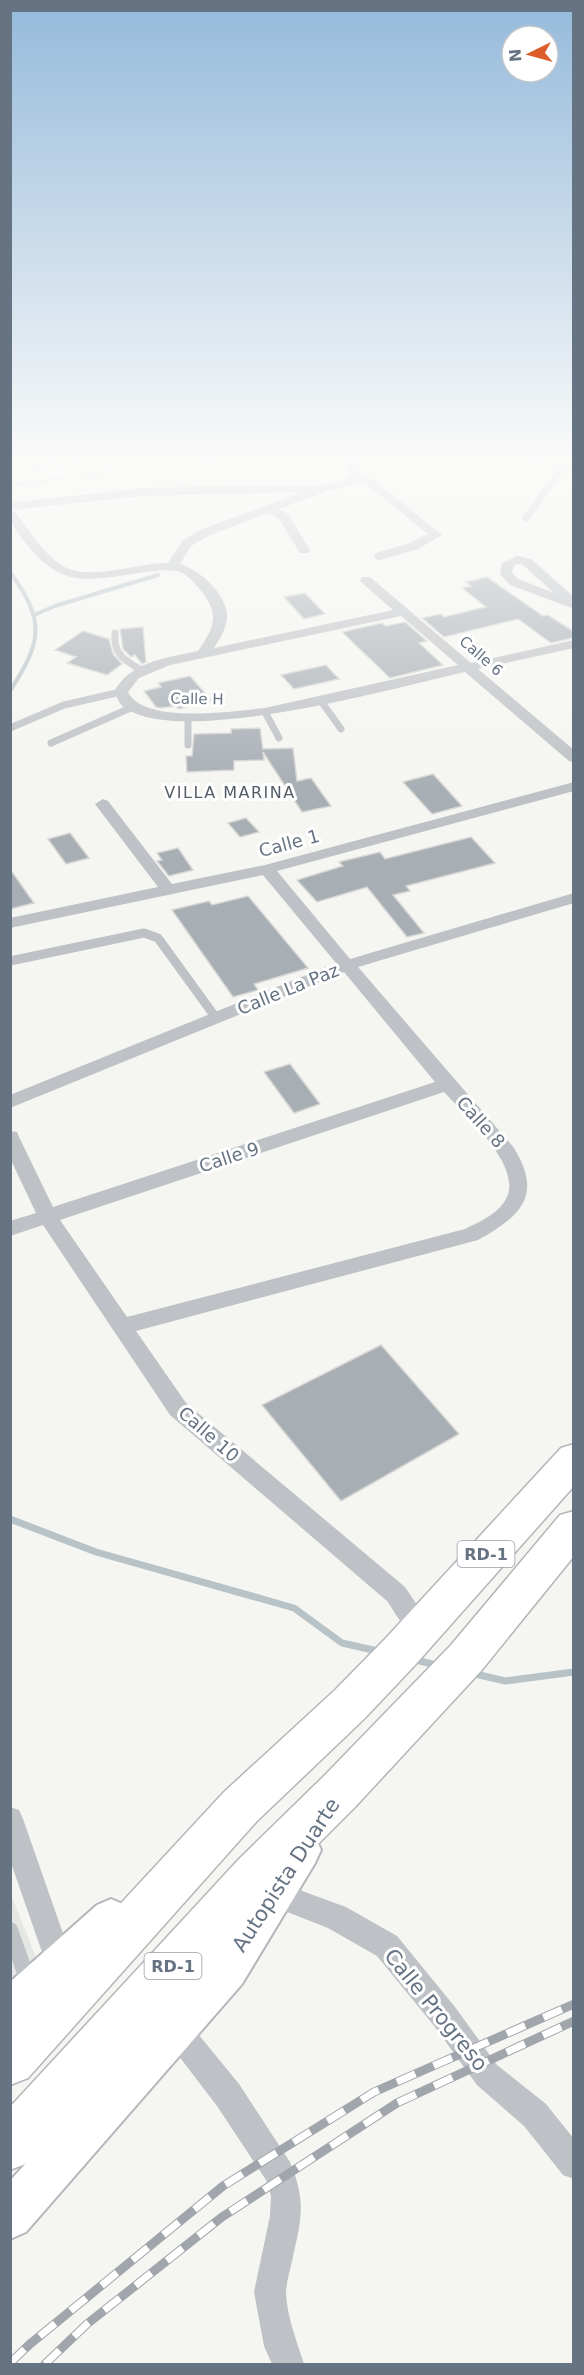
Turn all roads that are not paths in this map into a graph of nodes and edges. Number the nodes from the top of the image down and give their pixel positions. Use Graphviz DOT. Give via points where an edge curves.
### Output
graph roads {
  1 [pos="55,567"];
  2 [pos="166,567"];
  3 [pos="174,567"];
  4 [pos="507,567"];
  5 [pos="532,567"];
  6 [pos="366,580"];
  7 [pos="573,604"];
  8 [pos="403,612"];
  9 [pos="114,633"];
  10 [pos="573,644"];
  11 [pos="204,653"];
  12 [pos="468,667"];
  13 [pos="141,670"];
  14 [pos="121,692"];
  15 [pos="321,701"];
  16 [pos="135,706"];
  17 [pos="265,712"];
  18 [pos="188,717"];
  19 [pos="10,728"];
  20 [pos="341,729"];
  21 [pos="279,738"];
  22 [pos="51,743"];
  23 [pos="188,745"];
  24 [pos="573,758"];
  25 [pos="573,786"];
  26 [pos="103,804"];
  27 [pos="267,869"];
  28 [pos="168,890"];
  29 [pos="573,898"];
  30 [pos="10,923"];
  31 [pos="10,961"];
  32 [pos="347,965"];
  33 [pos="216,1018"];
  34 [pos="448,1084"];
  35 [pos="10,1102"];
  36 [pos="10,1137"];
  37 [pos="48,1217"];
  38 [pos="10,1229"];
  39 [pos="121,1327"];
  40 [pos="573,1459"];
  41 [pos="573,1527"];
  42 [pos="411,1639"];
  43 [pos="340,1791"];
  44 [pos="240,1807"];
  45 [pos="10,1819"];
  46 [pos="272,1893"];
  47 [pos="10,1930"];
  48 [pos="34,1989"];
  49 [pos="175,2028"];
  50 [pos="10,2060"];
  51 [pos="10,2145"];
  52 [pos="573,2164"];
  53 [pos="10,2216"];
  54 [pos="288,2364"];
  1 -- 2 [label="street" via="86,576"];
  3 -- 11 [label="street" via="189,572 220,605 221,620"];
  4 -- 7 [label="street" via="506,574 514,582"];
  5 -- 7 [label="street"];
  6 -- 8 [label="street, Calle 6"];
  8 -- 11 [label="street"];
  8 -- 12 [label="street, Calle 6"];
  9 -- 13 [label="lane" via="117,655"];
  10 -- 12 [label="street, Calle H"];
  11 -- 13 [label="street"];
  12 -- 15 [label="street, Calle H"];
  12 -- 24 [label="street, Calle 6"];
  13 -- 14 [label="street" via="126,681"];
  14 -- 16 [label="street, Calle H" via="127,703"];
  14 -- 19 [label="lane" via="64,705"];
  15 -- 17 [label="street, Calle H"];
  15 -- 20 [label="lane"];
  16 -- 18 [label="street, Calle H"];
  16 -- 22 [label="lane"];
  17 -- 18 [label="street, Calle H"];
  17 -- 21 [label="lane"];
  18 -- 23 [label="lane"];
  25 -- 27 [label="street, Calle 1"];
  26 -- 28 [label="street"];
  27 -- 28 [label="street, Calle 1"];
  27 -- 32 [label="street, Calle 8"];
  28 -- 30 [label="street, Calle 1"];
  29 -- 32 [label="street, Calle La Paz"];
  31 -- 33 [label="lane" via="133,934 152,935"];
  32 -- 33 [label="street, Calle La Paz"];
  32 -- 34 [label="street, Calle 8"];
  33 -- 35 [label="street, Calle La Paz"];
  34 -- 37 [label="street, Calle 9"];
  34 -- 39 [label="street, Calle 8" via="509,1154 519,1178 516,1203 501,1218 471,1235"];
  36 -- 37 [label="street, Calle 10"];
  37 -- 38 [label="street, Calle 9"];
  37 -- 39 [label="street, Calle 10"];
  39 -- 42 [label="street, Calle 10" via="178,1409 396,1594"];
  40 -- 42 [label="highway, RD-1"];
  41 -- 43 [label="highway, RD-1" via="466,1658"];
  42 -- 44 [label="highway, RD-1" via="350,1704"];
  43 -- 46 [label="main road, Autopista Duarte"];
  43 -- 51 [label="highway, Autopista Duarte / RD-1" via="255,1875"];
  44 -- 48 [label="main road"];
  44 -- 50 [label="highway, RD-1"];
  45 -- 48 [label="street"];
  46 -- 49 [label="main road, Autopista Duarte" via="226,1969"];
  46 -- 52 [label="street, Calle Progreso" via="336,1917 387,1946 487,2075 535,2115"];
  47 -- 48 [label="lane"];
  49 -- 53 [label="main road, Autopista Duarte"];
  49 -- 54 [label="street" via="228,2096 279,2173 286,2196 286,2216 270,2292 280,2346"];
}
